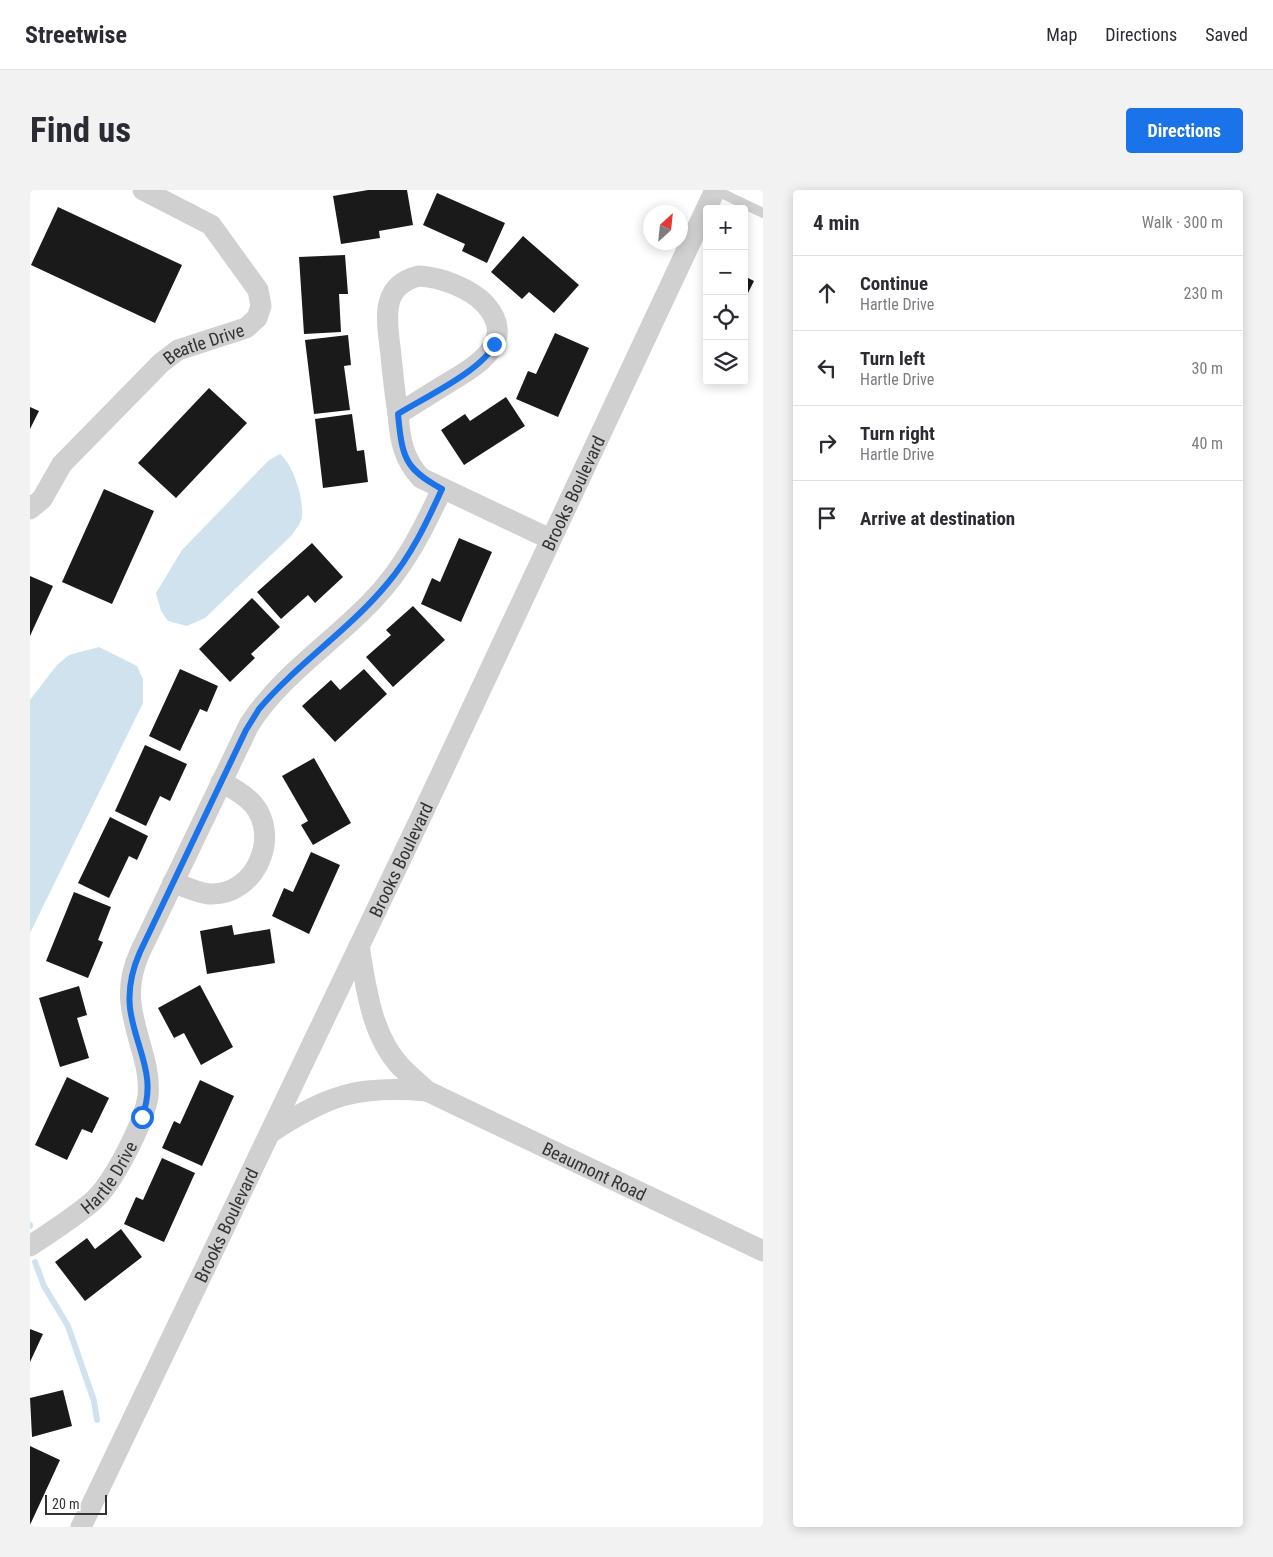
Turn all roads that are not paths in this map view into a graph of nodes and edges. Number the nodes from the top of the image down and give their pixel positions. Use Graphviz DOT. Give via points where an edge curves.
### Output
graph roads {
  1 [pos="143,190"];
  2 [pos="715,190"];
  3 [pos="763,212"];
  4 [pos="398,414"];
  5 [pos="442,489"];
  6 [pos="30,509"];
  7 [pos="550,539"];
  8 [pos="221,782"];
  9 [pos="173,882"];
  10 [pos="359,946"];
  11 [pos="427,1091"];
  12 [pos="269,1134"];
  13 [pos="30,1246"];
  14 [pos="763,1251"];
  15 [pos="81,1527"];
  1 -- 6 [label="street, Beatle Drive" via="203,219 218,232 258,290 259,314 246,328 178,350 161,363 62,464 42,499"];
  2 -- 3 [label="lane"];
  2 -- 7 [label="street, Brooks Boulevard"];
  4 -- 4 [label="street" via="479,364 494,344 495,321 483,303 434,277 419,276 407,280 396,289 388,306"];
  4 -- 5 [label="street" via="400,440 408,462 421,478"];
  5 -- 7 [label="street"];
  5 -- 8 [label="street, Hartle Drive" via="416,543 388,583 259,709"];
  7 -- 10 [label="street, Brooks Boulevard"];
  8 -- 9 [label="street, Hartle Drive"];
  8 -- 9 [label="street" via="242,793 262,819 265,844 260,862 249,877 227,891 209,894"];
  9 -- 13 [label="street, Hartle Drive" via="138,956 130,984 130,1010 149,1082 145,1109 104,1190"];
  10 -- 11 [label="street, Beaumont Road" via="369,1004 382,1035 400,1065"];
  10 -- 12 [label="street, Brooks Boulevard"];
  11 -- 12 [label="street, Beaumont Road" via="380,1088 341,1095 305,1111"];
  11 -- 14 [label="street, Beaumont Road"];
  12 -- 15 [label="street, Brooks Boulevard"];
}
